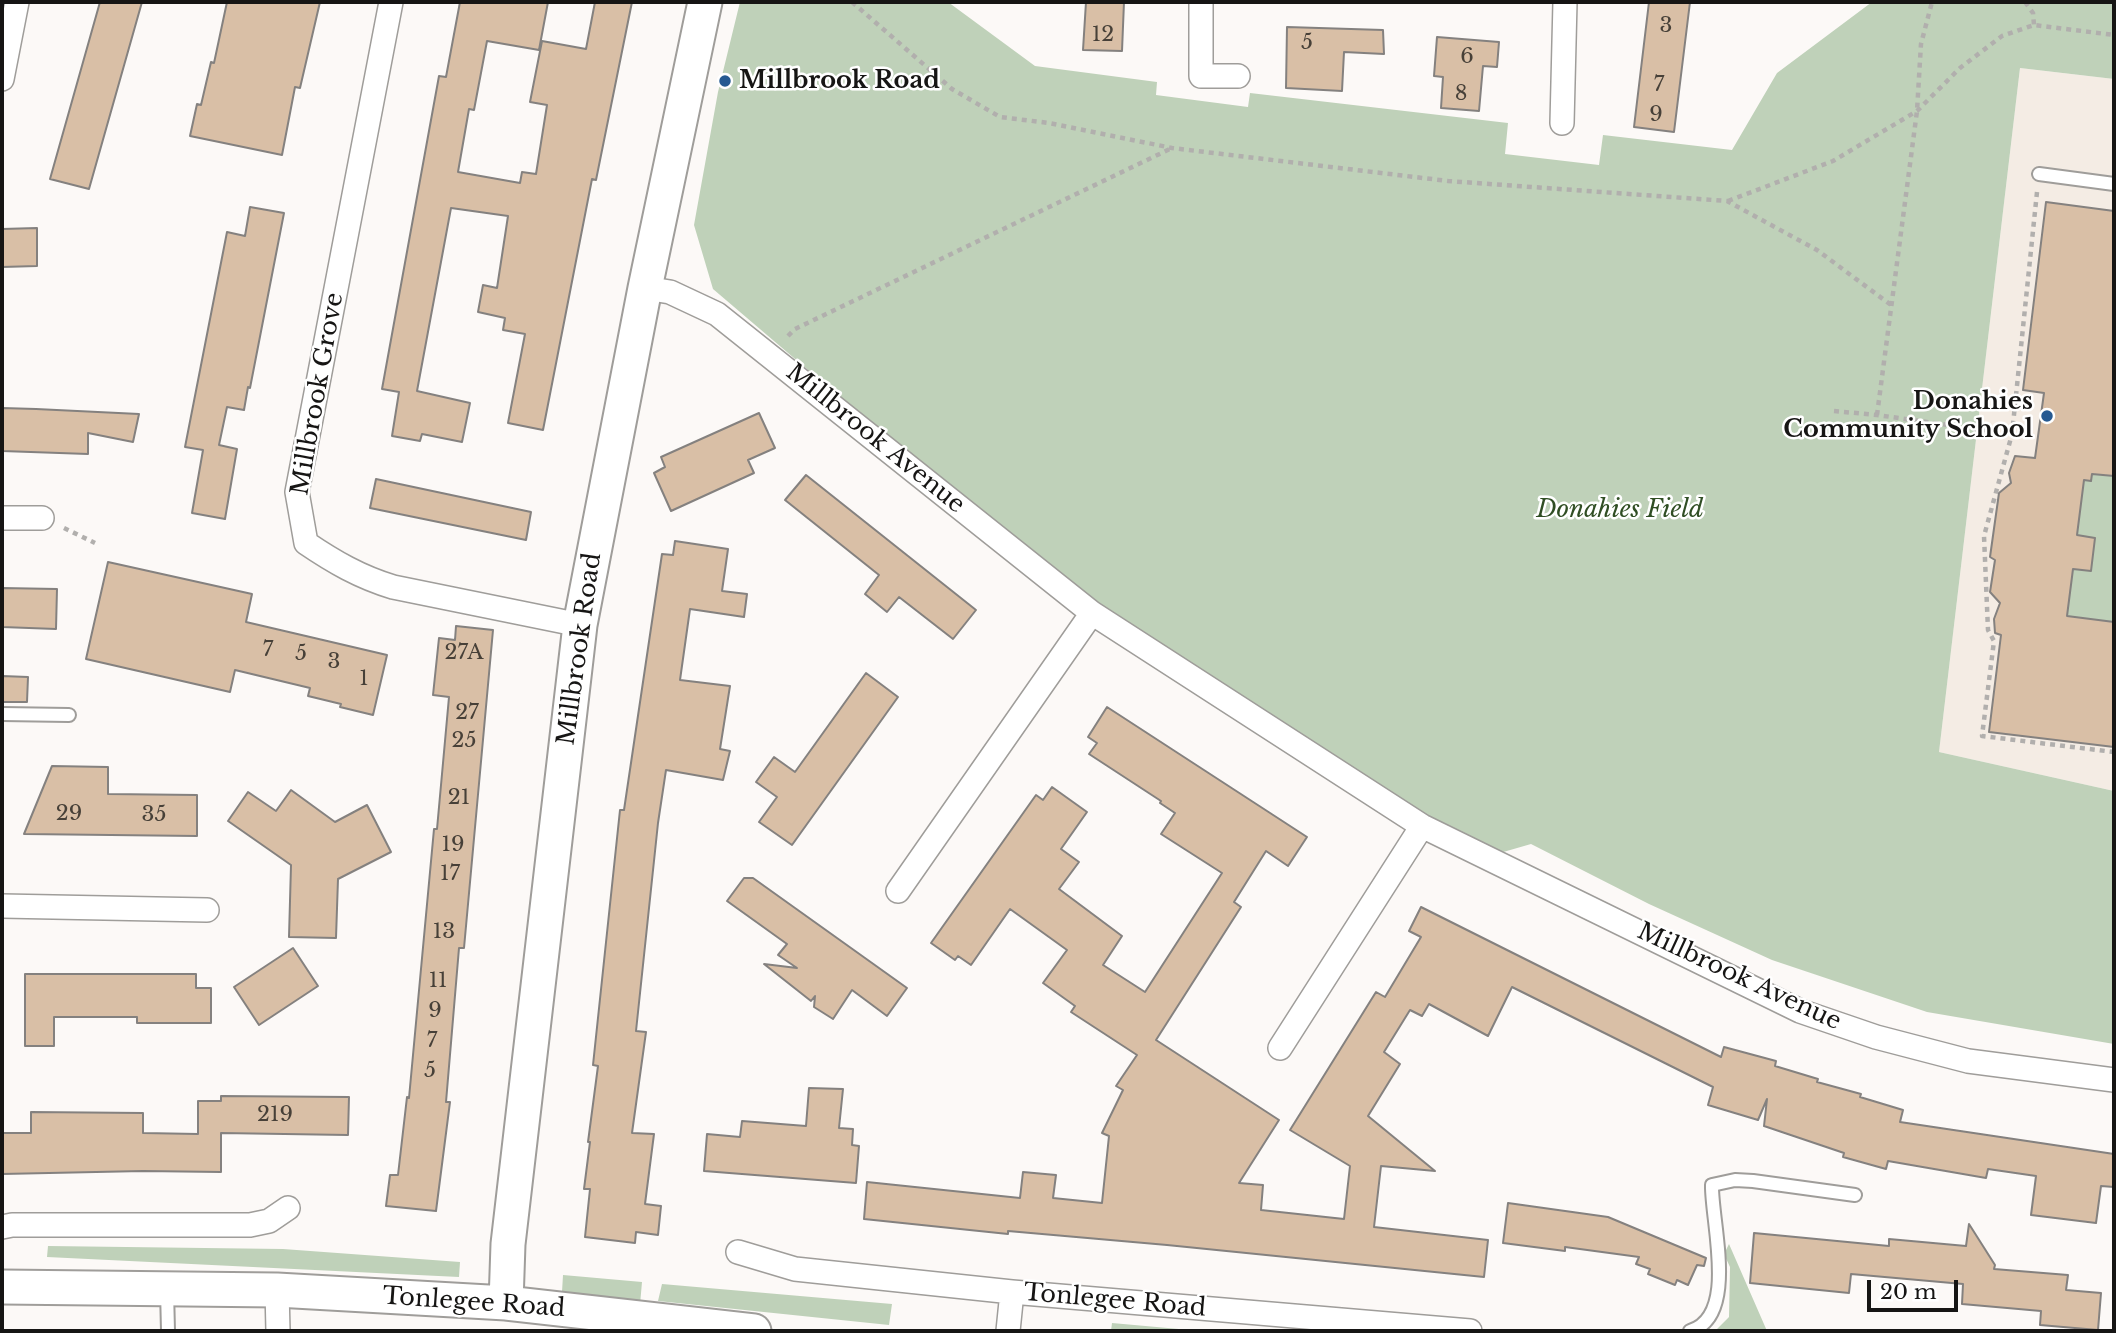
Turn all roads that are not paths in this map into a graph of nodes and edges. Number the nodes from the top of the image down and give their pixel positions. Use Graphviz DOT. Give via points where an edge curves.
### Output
graph roads {
  1 [pos="17,2"];
  2 [pos="391,2"];
  3 [pos="705,2"];
  4 [pos="1201,2"];
  5 [pos="1565,2"];
  6 [pos="1238,76"];
  7 [pos="2,79"];
  8 [pos="1562,123"];
  9 [pos="2039,174"];
  10 [pos="2114,184"];
  11 [pos="645,288"];
  12 [pos="2,518"];
  13 [pos="42,518"];
  14 [pos="1092,613"];
  15 [pos="580,625"];
  16 [pos="2,714"];
  17 [pos="69,715"];
  18 [pos="1422,826"];
  19 [pos="898,891"];
  20 [pos="2,906"];
  21 [pos="207,910"];
  22 [pos="1280,1048"];
  23 [pos="2114,1080"];
  24 [pos="1855,1195"];
  25 [pos="288,1208"];
  26 [pos="2,1227"];
  27 [pos="738,1252"];
  28 [pos="2,1287"];
  29 [pos="167,1288"];
  30 [pos="277,1290"];
  31 [pos="1012,1292"];
  32 [pos="506,1303"];
  33 [pos="168,1331"];
  34 [pos="278,1331"];
  35 [pos="754,1331"];
  36 [pos="1008,1331"];
  37 [pos="1469,1331"];
  38 [pos="1690,1331"];
  1 -- 7 [label="street"];
  2 -- 15 [label="street, Millbrook Grove" via="297,492 306,543 368,580"];
  3 -- 11 [label="street, Millbrook Road"];
  4 -- 6 [label="street" via="1201,76"];
  5 -- 8 [label="street"];
  9 -- 10 [label="lane"];
  11 -- 14 [label="street, Millbrook Avenue" via="670,292 717,314"];
  11 -- 15 [label="street, Millbrook Road"];
  12 -- 13 [label="street"];
  14 -- 18 [label="street, Millbrook Avenue"];
  14 -- 19 [label="street"];
  15 -- 32 [label="street, Millbrook Road" via="510,1231"];
  16 -- 17 [label="lane"];
  18 -- 22 [label="street"];
  18 -- 23 [label="street, Millbrook Avenue" via="1800,1011 1968,1062"];
  20 -- 21 [label="street"];
  24 -- 38 [label="lane" via="1753,1181 1712,1185 1720,1260 1715,1307 1699,1329"];
  25 -- 26 [label="street" via="269,1221 250,1225"];
  27 -- 31 [label="street, Tonlegee Road" via="795,1269"];
  28 -- 29 [label="street, Tonlegee Road"];
  29 -- 30 [label="street, Tonlegee Road"];
  29 -- 33 [label="lane"];
  30 -- 32 [label="street, Tonlegee Road"];
  30 -- 34 [label="street"];
  31 -- 36 [label="street, Tonlegee Road"];
  31 -- 37 [label="street, Tonlegee Road"];
  32 -- 35 [label="street, Tonlegee Road"];
}
